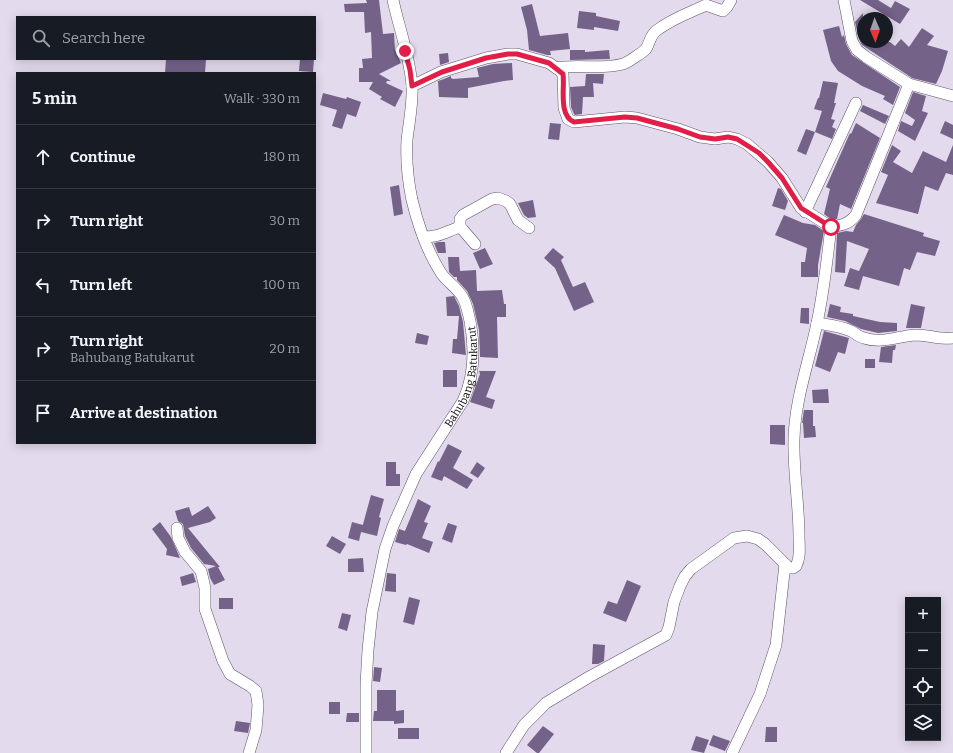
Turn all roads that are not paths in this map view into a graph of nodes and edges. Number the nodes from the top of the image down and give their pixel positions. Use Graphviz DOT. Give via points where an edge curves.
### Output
graph roads {
  1 [pos="393,0"];
  2 [pos="731,0"];
  3 [pos="844,0"];
  4 [pos="556,68"];
  5 [pos="909,84"];
  6 [pos="412,86"];
  7 [pos="953,96"];
  8 [pos="856,103"];
  9 [pos="805,212"];
  10 [pos="831,227"];
  11 [pos="460,228"];
  12 [pos="530,228"];
  13 [pos="423,236"];
  14 [pos="475,244"];
  15 [pos="817,323"];
  16 [pos="953,338"];
  17 [pos="177,528"];
  18 [pos="785,564"];
  19 [pos="249,753"];
  20 [pos="366,753"];
  21 [pos="506,753"];
  22 [pos="732,753"];
  1 -- 6 [label="street, Bahubang Batukarut"];
  2 -- 4 [label="street" via="723,11 706,5 665,25 651,35 645,50 623,64 608,67"];
  3 -- 5 [label="street" via="852,41 857,50"];
  4 -- 6 [label="street" via="549,63 517,54 498,55 442,72"];
  4 -- 9 [label="street" via="563,74 564,108 568,119 574,122 637,118 700,137 737,139 768,162"];
  5 -- 7 [label="street"];
  5 -- 10 [label="street" via="856,215 851,222"];
  6 -- 13 [label="street, Bahubang Batukarut" via="407,141 408,173 412,199"];
  8 -- 9 [label="street"];
  9 -- 10 [label="street"];
  10 -- 15 [label="street"];
  11 -- 12 [label="street" via="460,219 463,215 498,198 510,204 518,220"];
  11 -- 13 [label="street" via="435,236"];
  11 -- 14 [label="street"];
  13 -- 20 [label="street, Bahubang Batukarut" via="441,272 465,302 473,345 472,375 463,401 416,474 385,549 372,612 368,650"];
  15 -- 16 [label="street" via="840,327 864,338 876,340 916,335"];
  15 -- 18 [label="street" via="798,399 794,439 799,521 798,563 793,568"];
  17 -- 19 [label="street" via="178,538 185,552 202,571 205,609 230,674 256,691 256,730"];
  18 -- 21 [label="street" via="758,539 739,536 728,541 685,576 676,596 666,635 546,703 524,725"];
  18 -- 22 [label="street" via="776,645 760,694"];
}
